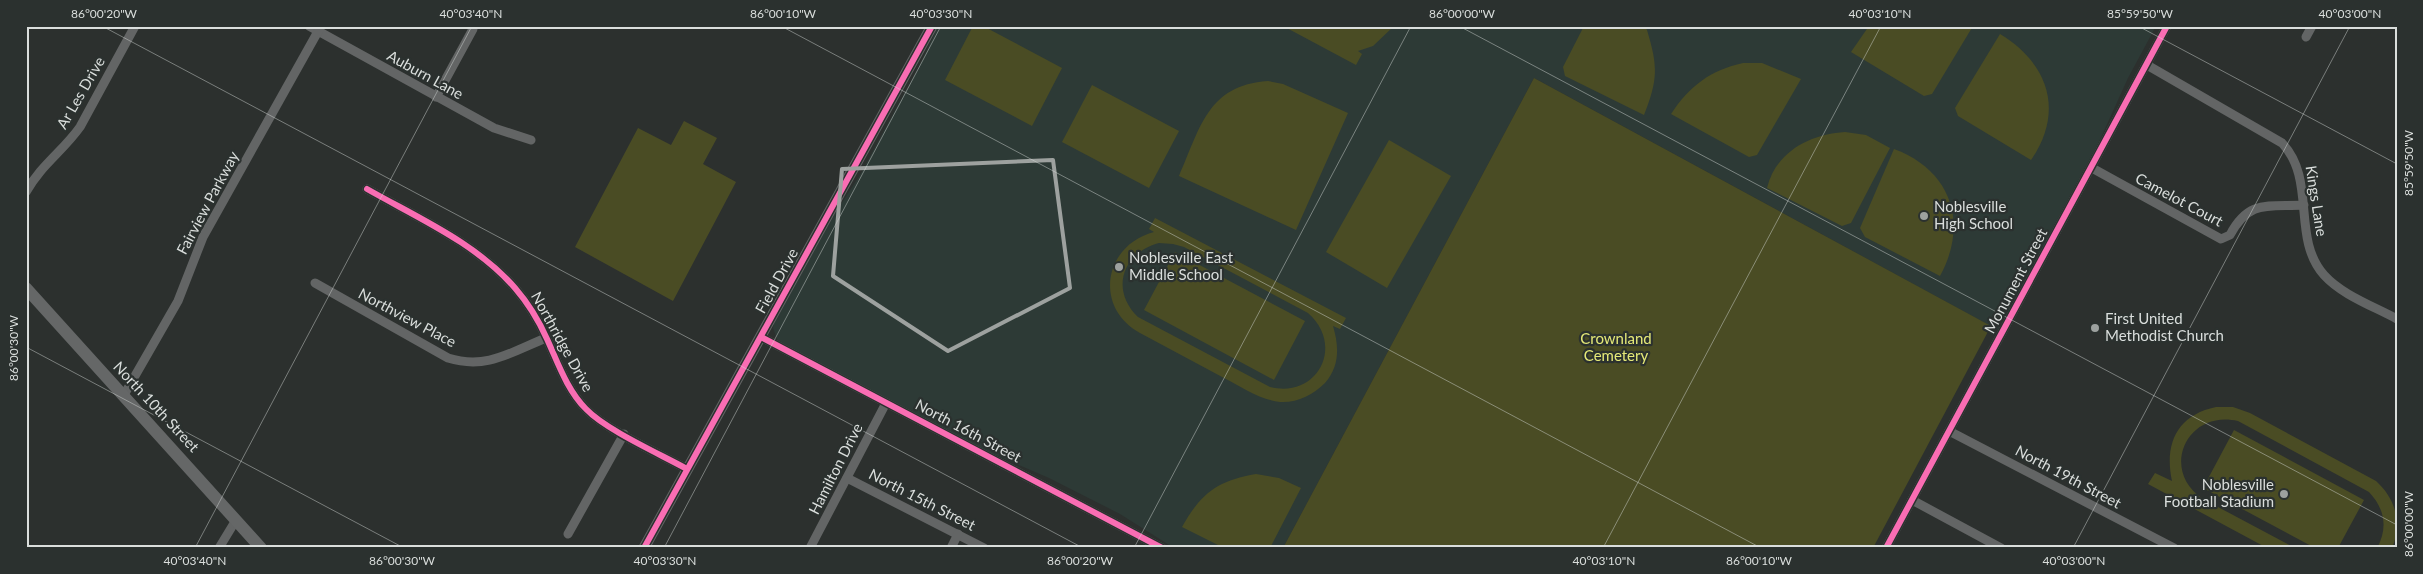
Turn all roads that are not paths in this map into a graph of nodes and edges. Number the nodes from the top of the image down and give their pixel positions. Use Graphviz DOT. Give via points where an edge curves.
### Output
graph roads {
  1 [pos="135,26"];
  2 [pos="309,26"];
  3 [pos="932,26"];
  4 [pos="2167,26"];
  5 [pos="2312,26"];
  6 [pos="320,29"];
  7 [pos="473,29"];
  8 [pos="2306,37"];
  9 [pos="2147,65"];
  10 [pos="436,97"];
  11 [pos="531,140"];
  12 [pos="2092,168"];
  13 [pos="367,189"];
  14 [pos="26,192"];
  15 [pos="2304,205"];
  16 [pos="315,283"];
  17 [pos="26,288"];
  18 [pos="2397,319"];
  19 [pos="761,337"];
  20 [pos="546,338"];
  21 [pos="124,395"];
  22 [pos="886,403"];
  23 [pos="1949,431"];
  24 [pos="624,434"];
  25 [pos="687,469"];
  26 [pos="848,478"];
  27 [pos="1912,500"];
  28 [pos="236,520"];
  29 [pos="568,534"];
  30 [pos="958,534"];
  31 [pos="219,548"];
  32 [pos="261,548"];
  33 [pos="644,548"];
  34 [pos="810,548"];
  35 [pos="951,548"];
  36 [pos="984,548"];
  37 [pos="1162,548"];
  38 [pos="1886,548"];
  39 [pos="2001,548"];
  40 [pos="2174,548"];
  1 -- 14 [label="street, Ar Les Drive" via="80,127 43,166"];
  2 -- 6 [label="street, Auburn Lane"];
  3 -- 19 [label="street, Field Drive"];
  4 -- 9 [label="street, Monument Street"];
  5 -- 8 [label="street"];
  6 -- 10 [label="street, Auburn Lane"];
  6 -- 21 [label="street, Fairview Parkway" via="204,237 178,301"];
  7 -- 10 [label="street"];
  9 -- 12 [label="street, Monument Street"];
  9 -- 15 [label="street, Kings Lane" via="2282,143 2296,162"];
  10 -- 11 [label="street, Auburn Lane" via="494,128"];
  12 -- 15 [label="street, Camelot Court" via="2221,239 2230,235 2241,216 2251,209"];
  12 -- 23 [label="street, Monument Street"];
  13 -- 20 [label="street, Northridge Drive" via="481,256 523,298"];
  15 -- 18 [label="street, Kings Lane" via="2307,240 2324,274 2340,288"];
  16 -- 20 [label="street, Northview Place" via="448,358 464,362 494,360"];
  17 -- 21 [label="main road, North 10th Street"];
  19 -- 22 [label="street, North 16th Street"];
  19 -- 25 [label="street, Field Drive"];
  20 -- 24 [label="street, Northridge Drive" via="579,401 595,416"];
  21 -- 28 [label="main road, North 10th Street"];
  22 -- 26 [label="street, Hamilton Drive"];
  22 -- 37 [label="street, North 16th Street"];
  23 -- 27 [label="street, Monument Street"];
  23 -- 40 [label="street, North 19th Street"];
  24 -- 25 [label="street, Northridge Drive"];
  24 -- 29 [label="street"];
  25 -- 33 [label="street, Field Drive"];
  26 -- 30 [label="street, North 15th Street"];
  26 -- 34 [label="street, Hamilton Drive"];
  27 -- 38 [label="street, Monument Street"];
  27 -- 39 [label="street"];
  28 -- 31 [label="street"];
  28 -- 32 [label="main road, North 10th Street"];
  30 -- 35 [label="street"];
  30 -- 36 [label="street, North 15th Street"];
}
